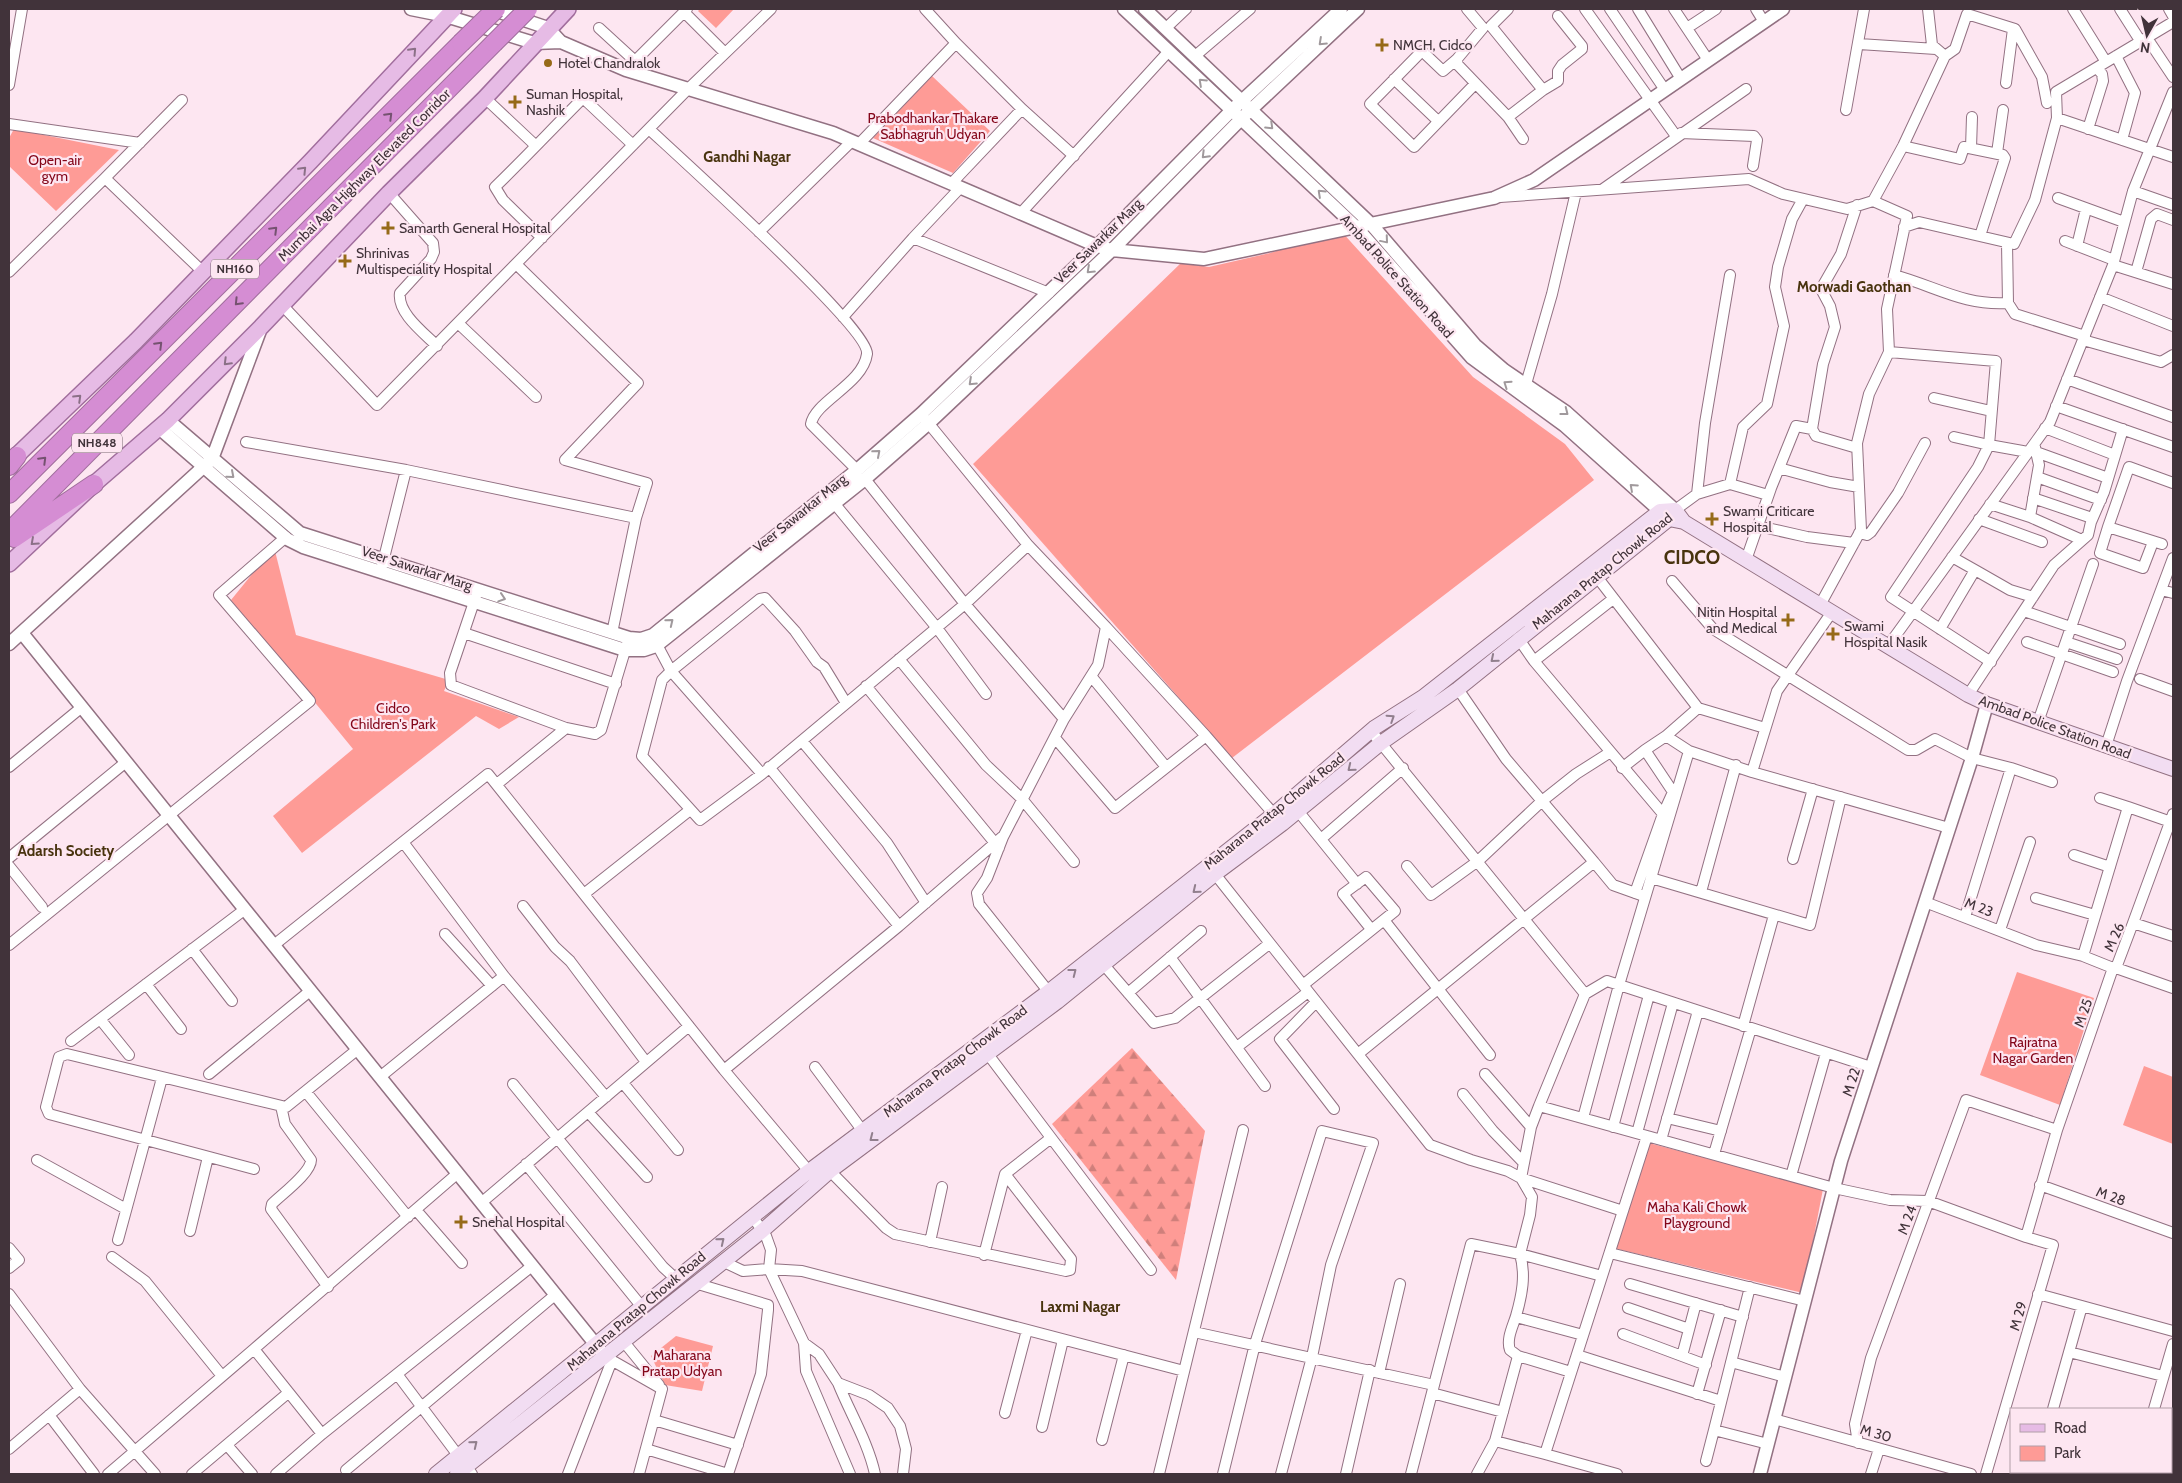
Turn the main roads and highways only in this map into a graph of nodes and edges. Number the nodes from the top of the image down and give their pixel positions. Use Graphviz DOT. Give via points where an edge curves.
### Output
graph roads {
  1 [pos="496,9"];
  2 [pos="528,9"];
  3 [pos="568,9"];
  4 [pos="450,12"];
  5 [pos="140,401"];
  6 [pos="12,462"];
  7 [pos="94,484"];
  8 [pos="9,494"];
  9 [pos="1668,514"];
  10 [pos="9,532"];
  11 [pos="9,541"];
  12 [pos="9,564"];
  13 [pos="1593,572"];
  14 [pos="2173,769"];
  15 [pos="1278,819"];
  16 [pos="1211,870"];
  17 [pos="1053,997"];
  18 [pos="984,1049"];
  19 [pos="813,1176"];
  20 [pos="604,1354"];
  21 [pos="463,1468"];
  22 [pos="436,1474"];
  8 -- 1 [label="highway, Mumbai Agra Highway Elevated Corridor / NH160, one-way, bridge"];
  2 -- 5 [label="highway, Mumbai Agra Highway Elevated Corridor / NH160, one-way, bridge"];
  3 -- 7 [label="main road, one-way" via="261,327 163,424"];
  6 -- 4 [label="main road, one-way" via="136,341"];
  5 -- 10 [label="highway, Mumbai Agra Highway Elevated Corridor / NH848"];
  7 -- 11 [label="highway"];
  7 -- 12 [label="main road, one-way"];
  9 -- 13 [label="main road, Maharana Pratap Chowk Road"];
  9 -- 14 [label="main road, Ambad Police Station Road" via="1968,695"];
  15 -- 13 [label="main road, Maharana Pratap Chowk Road, one-way" via="1371,731 1423,697"];
  13 -- 15 [label="main road, Maharana Pratap Chowk Road, one-way" via="1458,689 1382,743 1298,811"];
  15 -- 16 [label="main road, Maharana Pratap Chowk Road"];
  17 -- 16 [label="main road, Maharana Pratap Chowk Road, one-way"];
  16 -- 17 [label="main road, Maharana Pratap Chowk Road, one-way" via="1104,965"];
  17 -- 18 [label="main road, Maharana Pratap Chowk Road"];
  18 -- 19 [label="main road, Maharana Pratap Chowk Road" via="862,1130"];
  18 -- 19 [label="main road, Maharana Pratap Chowk Road, one-way" via="830,1171"];
  19 -- 20 [label="main road, Maharana Pratap Chowk Road" via="762,1232 624,1342"];
  20 -- 19 [label="main road, Maharana Pratap Chowk Road, one-way" via="642,1307 675,1278 752,1216"];
  20 -- 21 [label="main road, Maharana Pratap Chowk Road"];
  21 -- 22 [label="main road, Maharana Pratap Chowk Road"];
}
